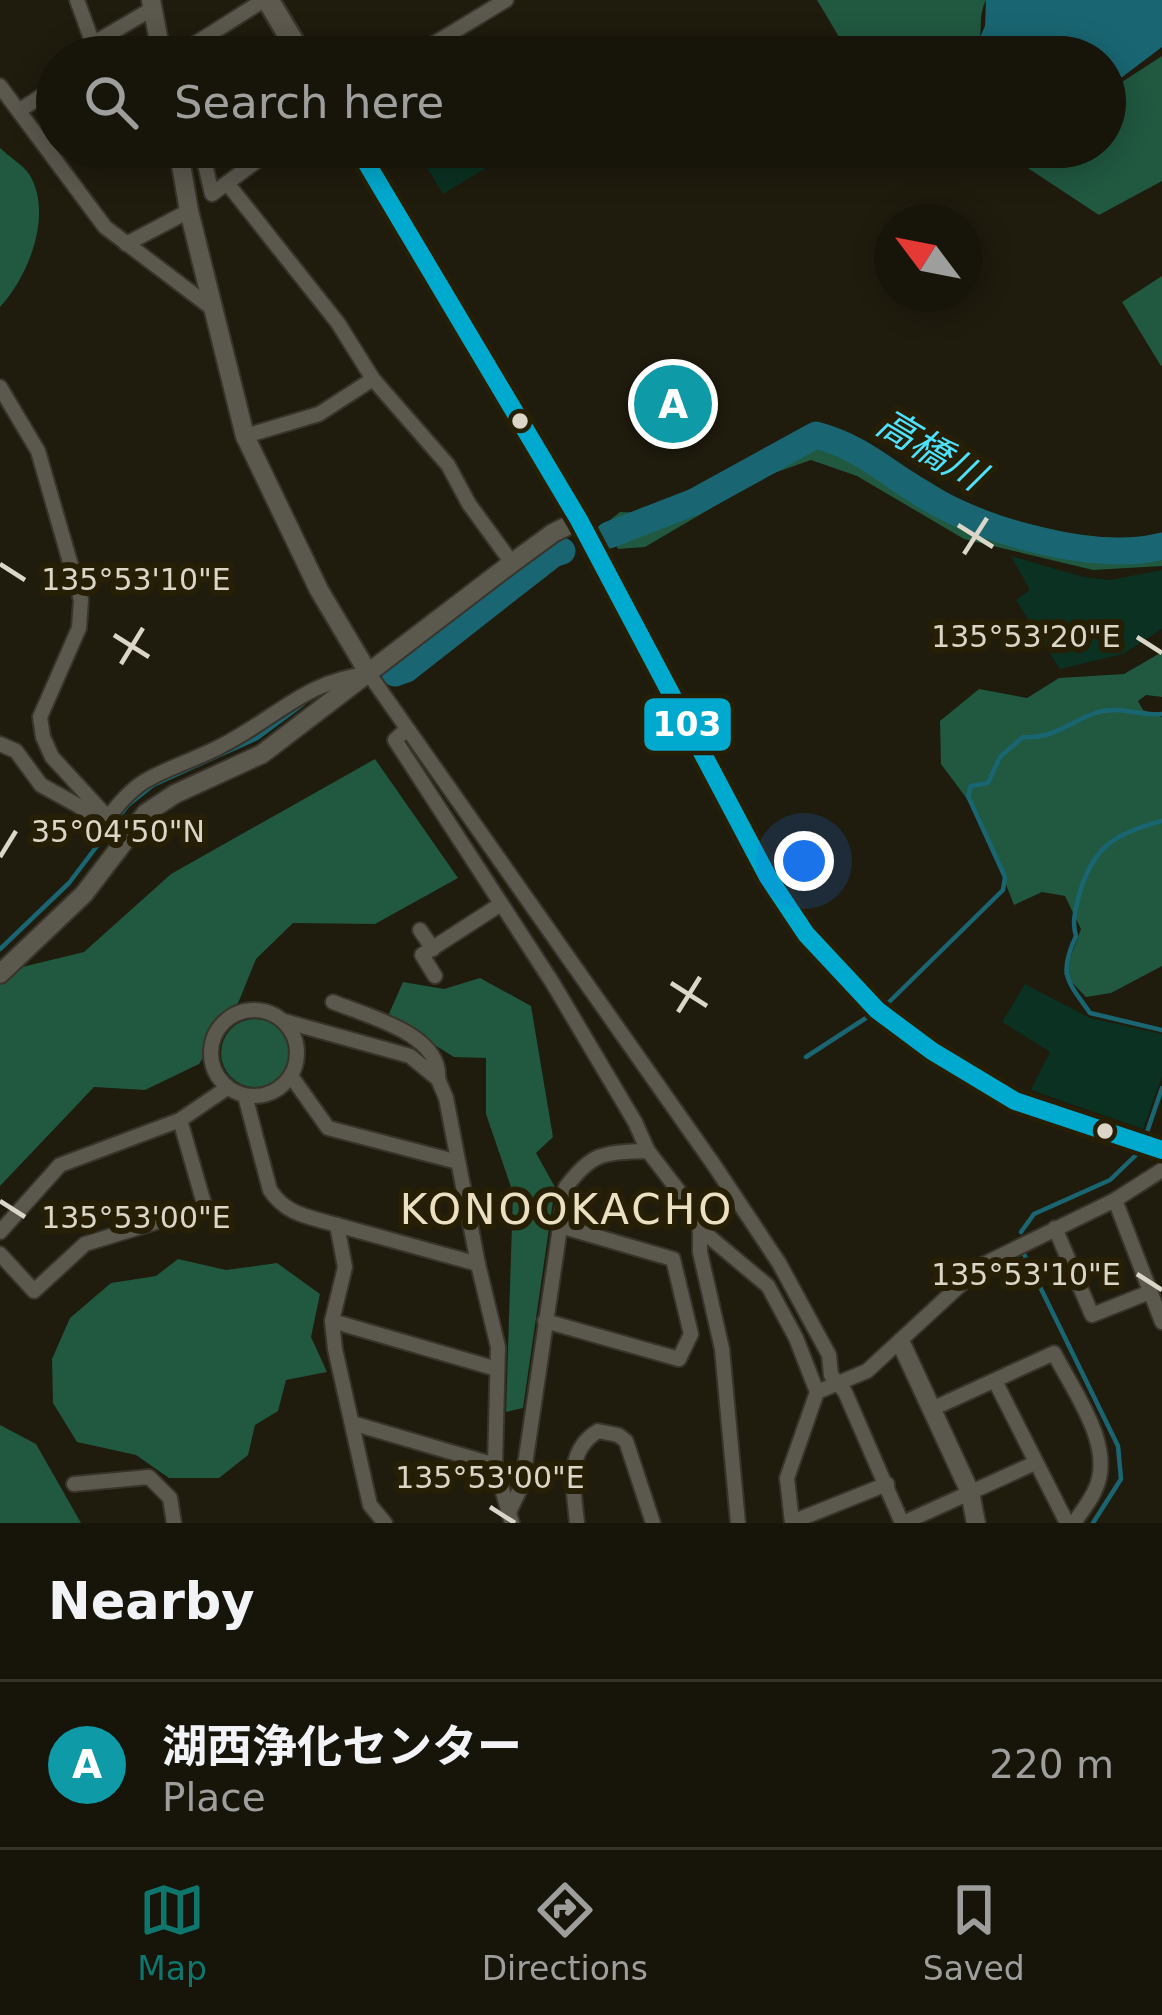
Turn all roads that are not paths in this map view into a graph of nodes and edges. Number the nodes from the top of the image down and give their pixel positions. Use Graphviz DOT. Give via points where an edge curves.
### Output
graph roads {
  1 [pos="77,0"];
  2 [pos="266,0"];
  3 [pos="506,0"];
  4 [pos="152,4"];
  5 [pos="90,36"];
  6 [pos="100,36"];
  7 [pos="158,36"];
  8 [pos="207,36"];
  9 [pos="289,36"];
  10 [pos="447,36"];
  11 [pos="0,86"];
  12 [pos="36,100"];
  13 [pos="20,110"];
  14 [pos="36,132"];
  15 [pos="62,168"];
  16 [pos="182,168"];
  17 [pos="206,168"];
  18 [pos="247,168"];
  19 [pos="369,168"];
  20 [pos="227,183"];
  21 [pos="189,211"];
  22 [pos="126,244"];
  23 [pos="213,308"];
  24 [pos="374,379"];
  25 [pos="0,387"];
  26 [pos="245,436"];
  27 [pos="582,525"];
  28 [pos="512,562"];
  29 [pos="369,674"];
  30 [pos="407,729"];
  31 [pos="0,744"];
  32 [pos="109,819"];
  33 [pos="127,836"];
  34 [pos="501,904"];
  35 [pos="420,930"];
  36 [pos="433,949"];
  37 [pos="0,974"];
  38 [pos="435,976"];
  39 [pos="333,1002"];
  40 [pos="284,1022"];
  41 [pos="292,1076"];
  42 [pos="438,1079"];
  43 [pos="227,1088"];
  44 [pos="245,1096"];
  45 [pos="180,1120"];
  46 [pos="1162,1150"];
  47 [pos="648,1151"];
  48 [pos="458,1162"];
  49 [pos="1162,1170"];
  50 [pos="1115,1201"];
  51 [pos="337,1226"];
  52 [pos="560,1226"];
  53 [pos="1055,1228"];
  54 [pos="700,1229"];
  55 [pos="0,1232"];
  56 [pos="0,1254"];
  57 [pos="478,1264"];
  58 [pos="1150,1292"];
  59 [pos="332,1321"];
  60 [pos="545,1322"];
  61 [pos="1162,1322"];
  62 [pos="901,1343"];
  63 [pos="829,1355"];
  64 [pos="497,1369"];
  65 [pos="867,1371"];
  66 [pos="995,1381"];
  67 [pos="836,1382"];
  68 [pos="817,1392"];
  69 [pos="934,1408"];
  70 [pos="352,1423"];
  71 [pos="1035,1463"];
  72 [pos="495,1466"];
  73 [pos="74,1484"];
  74 [pos="887,1484"];
  75 [pos="970,1492"];
  76 [pos="511,1517"];
  77 [pos="792,1522"];
  78 [pos="174,1523"];
  79 [pos="385,1523"];
  80 [pos="577,1523"];
  81 [pos="653,1523"];
  82 [pos="737,1523"];
  83 [pos="902,1523"];
  84 [pos="976,1523"];
  85 [pos="1070,1523"];
  1 -- 5 [label="street"];
  2 -- 8 [label="street"];
  2 -- 9 [label="main road"];
  3 -- 10 [label="street"];
  4 -- 6 [label="street"];
  4 -- 7 [label="street"];
  11 -- 13 [label="street"];
  12 -- 13 [label="street"];
  13 -- 14 [label="street"];
  15 -- 22 [label="street"];
  16 -- 21 [label="street"];
  17 -- 20 [label="street" via="212,194"];
  18 -- 20 [label="street"];
  19 -- 27 [label="main road"];
  20 -- 24 [label="street"];
  21 -- 22 [label="street"];
  21 -- 23 [label="street"];
  22 -- 23 [label="street"];
  23 -- 26 [label="street"];
  24 -- 26 [label="street" via="319,414"];
  24 -- 28 [label="street" via="448,465"];
  25 -- 32 [label="street" via="38,451 81,601 80,628 40,717 43,736 52,757"];
  26 -- 29 [label="street"];
  27 -- 28 [label="street" via="553,532"];
  27 -- 46 [label="main road" via="768,877 860,994 932,1051 1015,1101"];
  28 -- 29 [label="street"];
  29 -- 30 [label="street"];
  29 -- 32 [label="street" via="318,685 249,732 147,780"];
  29 -- 33 [label="street" via="262,754 146,813"];
  30 -- 34 [label="street" via="395,740"];
  30 -- 63 [label="street" via="715,1165"];
  31 -- 32 [label="street" via="101,827"];
  32 -- 33 [label="street"];
  33 -- 37 [label="street" via="84,895"];
  34 -- 36 [label="street"];
  34 -- 47 [label="street"];
  35 -- 36 [label="street"];
  36 -- 38 [label="street" via="422,955"];
  39 -- 42 [label="street" via="433,1052"];
  40 -- 41 [label="street" via="298,1057"];
  40 -- 42 [label="street" via="410,1056"];
  40 -- 43 [label="street" via="251,1010 220,1025 211,1058"];
  41 -- 44 [label="street" via="271,1094"];
  41 -- 48 [label="street" via="328,1128"];
  42 -- 48 [label="street"];
  43 -- 44 [label="street"];
  43 -- 45 [label="street"];
  44 -- 51 [label="street" via="279,1203"];
  45 -- 55 [label="street" via="60,1166"];
  45 -- 56 [label="street" via="205,1207 85,1244 34,1291"];
  47 -- 52 [label="street" via="585,1162 566,1187"];
  47 -- 54 [label="street"];
  48 -- 57 [label="street"];
  49 -- 50 [label="street"];
  50 -- 53 [label="street"];
  50 -- 58 [label="street"];
  51 -- 57 [label="street"];
  51 -- 59 [label="street" via="345,1267"];
  52 -- 60 [label="street"];
  52 -- 60 [label="street" via="673,1259 691,1334 680,1359"];
  53 -- 58 [label="street" via="1092,1315"];
  53 -- 62 [label="street" via="982,1265"];
  54 -- 68 [label="street" via="768,1286"];
  54 -- 82 [label="street" via="722,1348"];
  57 -- 64 [label="street"];
  58 -- 61 [label="street"];
  59 -- 64 [label="street"];
  59 -- 70 [label="street"];
  60 -- 76 [label="street"];
  62 -- 65 [label="street"];
  62 -- 69 [label="street"];
  63 -- 65 [label="street"];
  63 -- 67 [label="street"];
  64 -- 72 [label="street"];
  65 -- 67 [label="street"];
  66 -- 69 [label="street"];
  66 -- 71 [label="street"];
  66 -- 85 [label="street" via="1054,1354 1096,1437 1101,1464 1097,1487"];
  67 -- 68 [label="street"];
  67 -- 74 [label="street"];
  68 -- 77 [label="street" via="787,1478"];
  69 -- 75 [label="street"];
  70 -- 72 [label="street"];
  70 -- 79 [label="street" via="370,1505"];
  71 -- 75 [label="street"];
  71 -- 85 [label="street"];
  72 -- 76 [label="street"];
  73 -- 78 [label="street" via="149,1477 170,1498"];
  74 -- 77 [label="street"];
  74 -- 83 [label="street"];
  75 -- 83 [label="street"];
  75 -- 84 [label="street"];
  80 -- 81 [label="street" via="572,1468 589,1437 606,1431 626,1441"];
}
